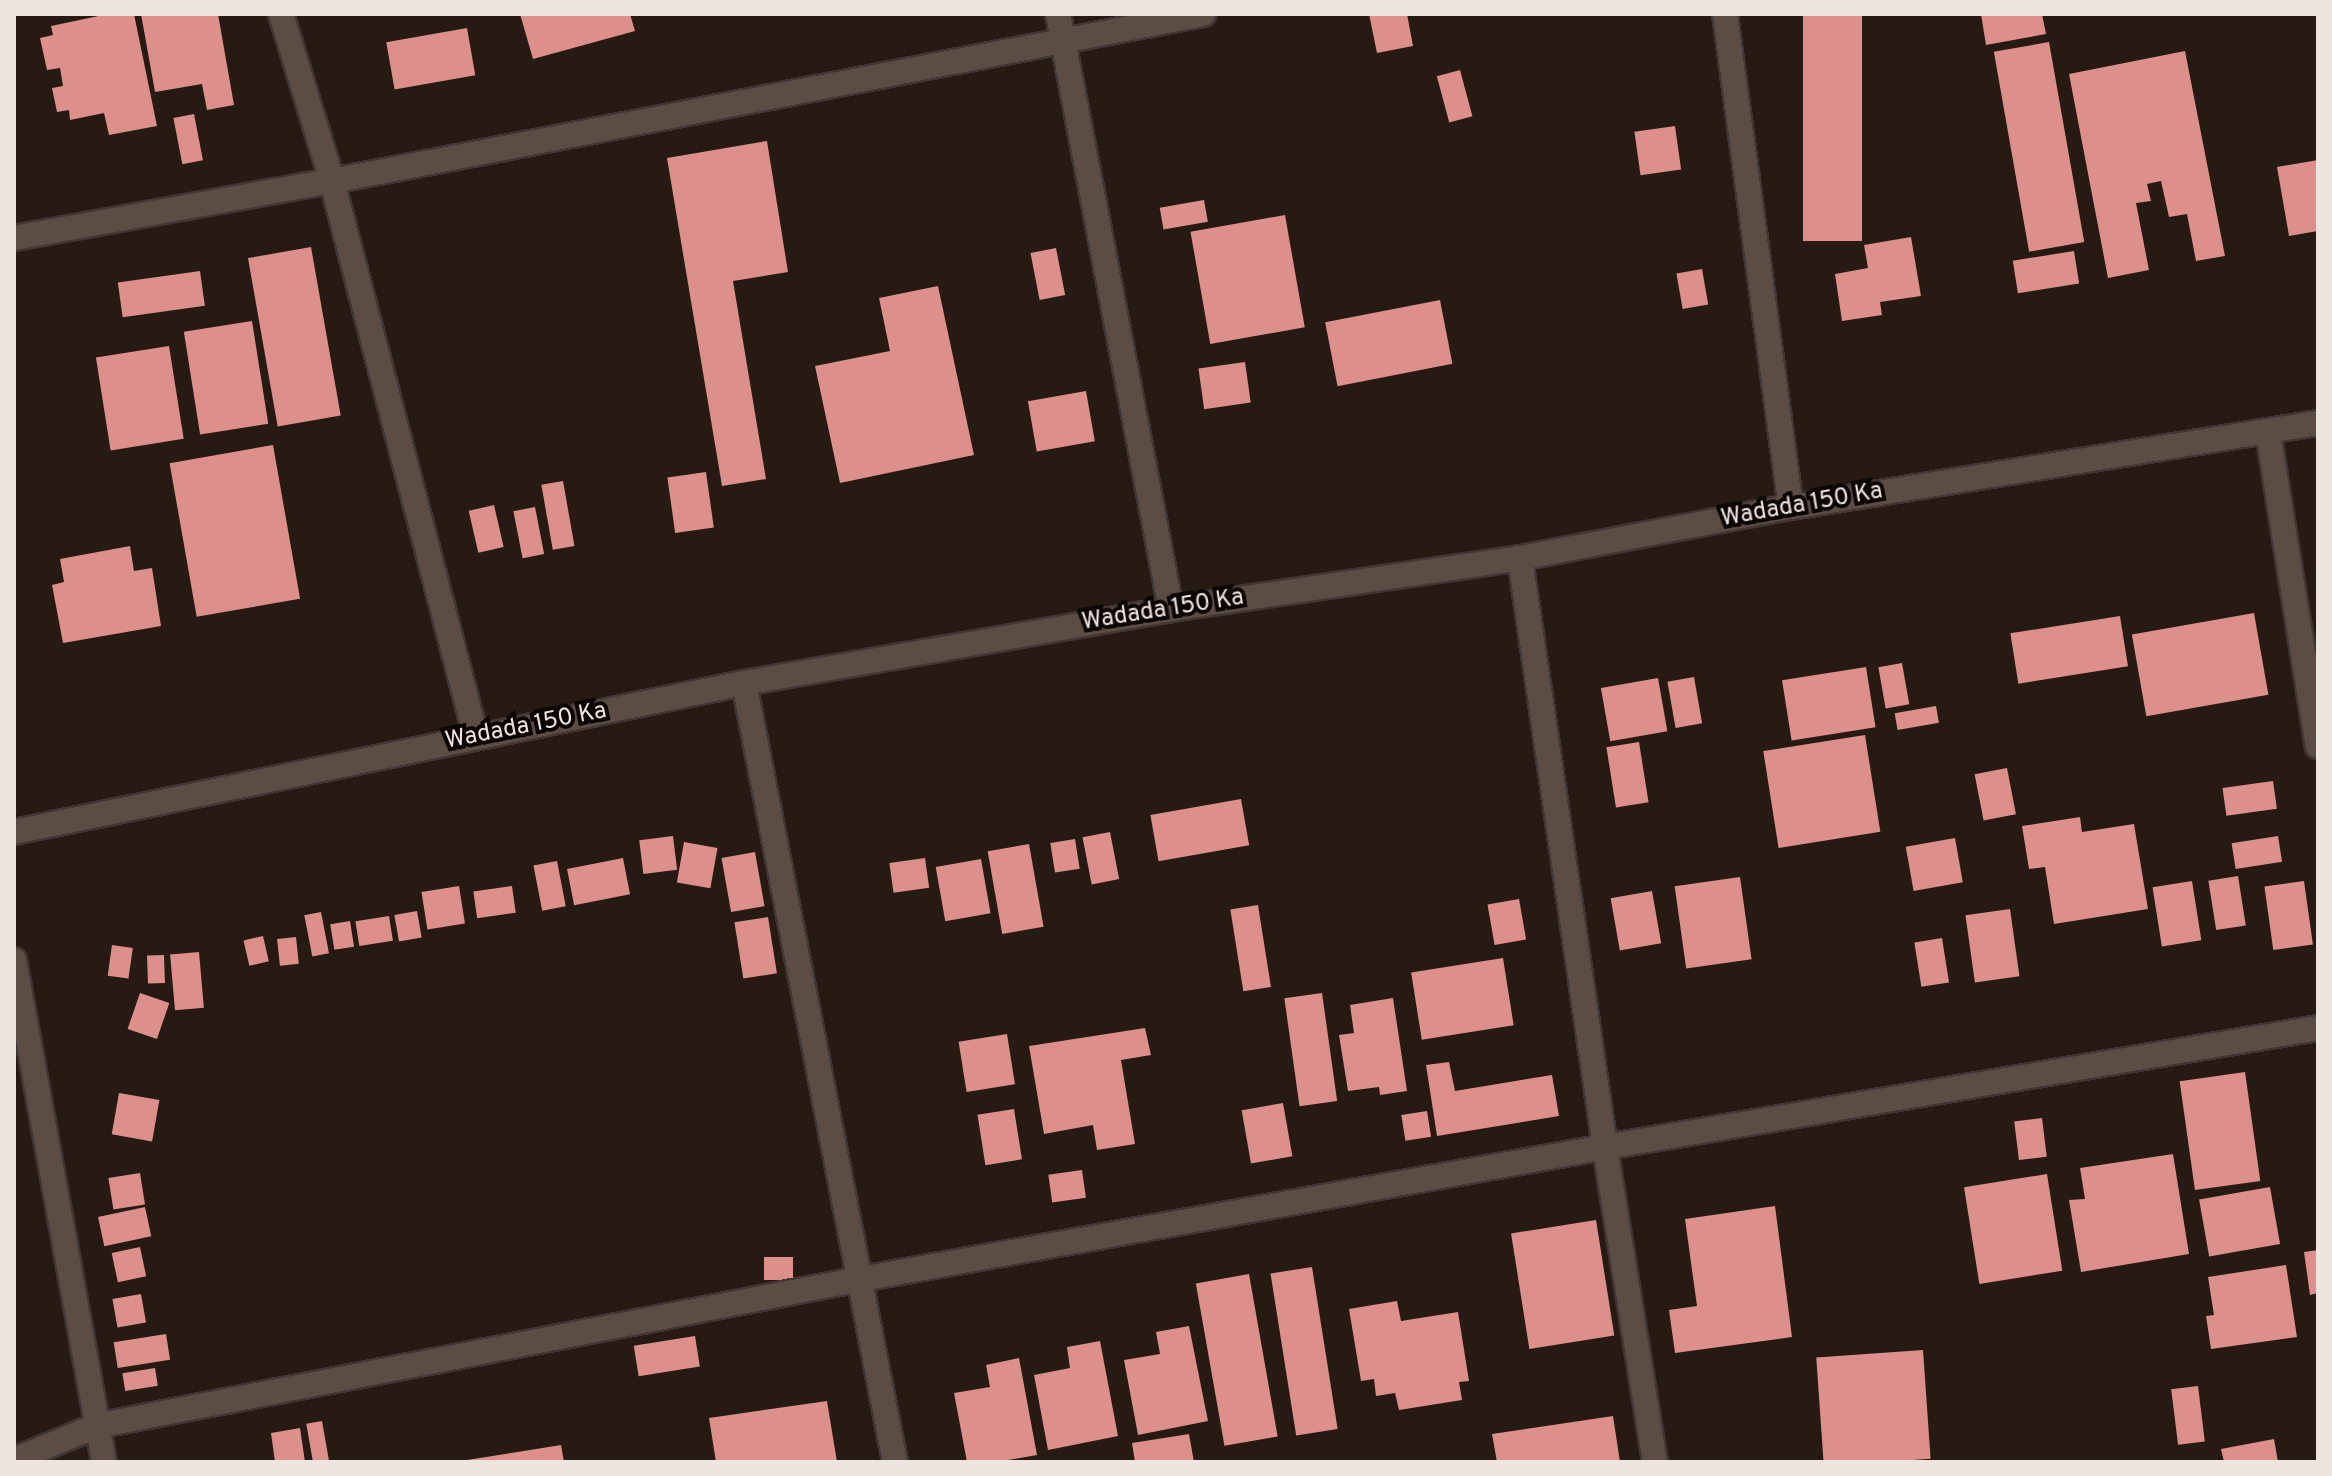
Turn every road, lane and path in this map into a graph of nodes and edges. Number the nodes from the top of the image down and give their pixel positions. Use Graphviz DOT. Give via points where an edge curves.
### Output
graph roads {
  1 [pos="281,14"];
  2 [pos="1058,14"];
  3 [pos="1203,14"];
  4 [pos="1725,14"];
  5 [pos="1063,41"];
  6 [pos="332,181"];
  7 [pos="14,238"];
  8 [pos="2318,423"];
  9 [pos="2268,432"];
  10 [pos="1791,507"];
  11 [pos="1520,558"];
  12 [pos="1171,609"];
  13 [pos="744,683"];
  14 [pos="476,737"];
  15 [pos="2318,746"];
  16 [pos="14,832"];
  17 [pos="14,960"];
  18 [pos="2318,1028"];
  19 [pos="1605,1147"];
  20 [pos="861,1279"];
  21 [pos="96,1426"];
  22 [pos="14,1460"];
  23 [pos="104,1462"];
  24 [pos="895,1462"];
  25 [pos="1655,1462"];
  1 -- 6 [label="street"];
  2 -- 5 [label="street"];
  3 -- 5 [label="street"];
  4 -- 10 [label="street"];
  5 -- 6 [label="street"];
  5 -- 12 [label="street"];
  6 -- 7 [label="street"];
  6 -- 14 [label="street"];
  8 -- 9 [label="street, Wadada 150 Ka"];
  9 -- 10 [label="street, Wadada 150 Ka"];
  9 -- 15 [label="street"];
  10 -- 11 [label="street, Wadada 150 Ka"];
  11 -- 12 [label="street, Wadada 150 Ka"];
  11 -- 19 [label="street"];
  12 -- 13 [label="street, Wadada 150 Ka"];
  13 -- 14 [label="street, Wadada 150 Ka"];
  13 -- 20 [label="street"];
  14 -- 16 [label="street, Wadada 150 Ka"];
  17 -- 21 [label="street"];
  18 -- 19 [label="street"];
  19 -- 20 [label="street"];
  19 -- 25 [label="street"];
  20 -- 21 [label="street"];
  20 -- 24 [label="street"];
  21 -- 22 [label="street"];
  21 -- 23 [label="street"];
}
